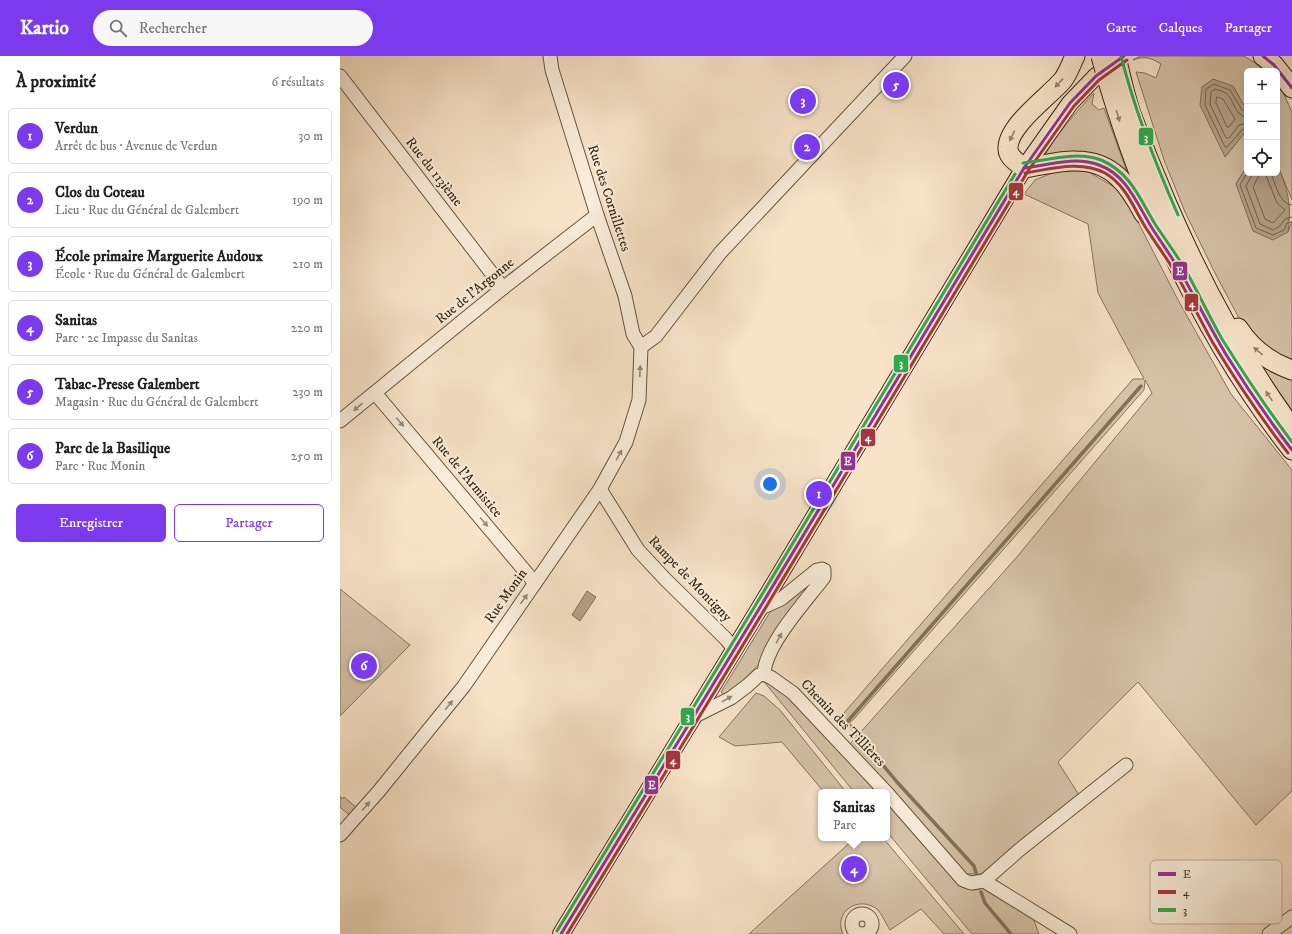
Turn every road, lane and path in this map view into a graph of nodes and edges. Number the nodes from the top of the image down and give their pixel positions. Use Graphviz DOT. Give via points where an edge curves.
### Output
graph roads {
  1 [pos="550,56"];
  2 [pos="905,56"];
  3 [pos="1075,56"];
  4 [pos="1101,56"];
  5 [pos="1263,56"];
  6 [pos="1116,65"];
  7 [pos="340,76"];
  8 [pos="1292,88"];
  9 [pos="1024,168"];
  10 [pos="597,215"];
  11 [pos="1186,266"];
  12 [pos="503,288"];
  13 [pos="642,348"];
  14 [pos="1292,370"];
  15 [pos="375,392"];
  16 [pos="340,421"];
  17 [pos="1292,428"];
  18 [pos="1292,450"];
  19 [pos="600,489"];
  20 [pos="535,583"];
  21 [pos="758,609"];
  22 [pos="734,649"];
  23 [pos="764,674"];
  24 [pos="693,718"];
  25 [pos="1126,766"];
  26 [pos="882,789"];
  27 [pos="890,798"];
  28 [pos="340,835"];
  29 [pos="984,881"];
  30 [pos="1292,917"];
  31 [pos="561,934"];
  32 [pos="1070,934"];
  33 [pos="1269,934"];
  1 -- 10 [label="street, Rue des Cornillettes" via="552,70"];
  2 -- 13 [label="street" via="720,253 656,336"];
  3 -- 9 [label="highway, one-way" via="1063,80 1017,125 1009,137 1008,148 1011,157"];
  4 -- 6 [label="highway, bridge"];
  5 -- 8 [label="highway" via="1274,65"];
  6 -- 9 [label="main road" via="1096,76 1070,103"];
  6 -- 11 [label="highway" via="1130,112"];
  7 -- 12 [label="street, Rue du 113ième"];
  9 -- 11 [label="highway" via="1075,160 1097,164 1109,170 1127,184 1147,220"];
  9 -- 21 [label="main road"];
  10 -- 12 [label="street, Rue de l'Argonne"];
  10 -- 13 [label="street, Rue des Cornillettes" via="625,296 633,334"];
  14 -- 11 [label="highway, one-way" via="1266,358 1252,346"];
  17 -- 11 [label="highway, one-way"];
  11 -- 18 [label="highway" via="1208,324 1271,424"];
  12 -- 15 [label="street, Rue de l'Argonne"];
  19 -- 13 [label="street, Rue Monin, one-way" via="626,442 639,400"];
  15 -- 16 [label="street, Rue de l'Argonne, one-way"];
  15 -- 20 [label="street, Rue de l'Armistice, one-way"];
  19 -- 20 [label="street, Rue Monin"];
  19 -- 22 [label="street, Rampe de Montigny" via="638,550"];
  28 -- 20 [label="street, Rue Monin, one-way" via="459,693"];
  21 -- 22 [label="main road"];
  23 -- 21 [label="street, one-way" via="769,656 782,633 822,581 824,570 817,570 781,599"];
  22 -- 24 [label="main road"];
  24 -- 23 [label="street, one-way" via="731,698 759,675"];
  23 -- 26 [label="street, Chemin des Tillières" via="793,693"];
  24 -- 31 [label="main road"];
  25 -- 29 [label="street"];
  27 -- 29 [label="street, Chemin des Tillières" via="963,880 971,883"];
  29 -- 32 [label="street"];
  30 -- 33 [label="street"];
}
